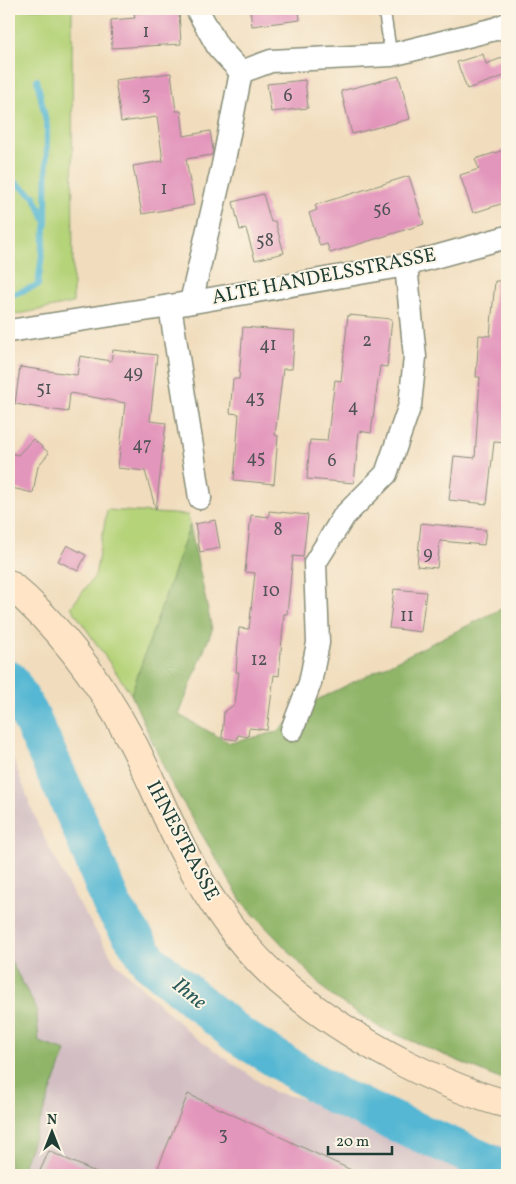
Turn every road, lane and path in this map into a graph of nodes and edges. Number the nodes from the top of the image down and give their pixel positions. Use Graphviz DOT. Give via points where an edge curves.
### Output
graph roads {
  1 [pos="198,9"];
  2 [pos="384,9"];
  3 [pos="507,24"];
  4 [pos="391,55"];
  5 [pos="241,72"];
  6 [pos="507,237"];
  7 [pos="406,266"];
  8 [pos="180,304"];
  9 [pos="9,331"];
  10 [pos="200,498"];
  11 [pos="9,584"];
  12 [pos="292,730"];
  13 [pos="507,1104"];
  1 -- 5 [label="street" via="218,47"];
  2 -- 4 [label="lane"];
  3 -- 4 [label="street"];
  4 -- 5 [label="street" via="271,61"];
  5 -- 8 [label="street" via="224,165"];
  6 -- 7 [label="street, ALTE HANDELSSTRASSE"];
  7 -- 8 [label="street, ALTE HANDELSSTRASSE"];
  7 -- 12 [label="street" via="415,357 410,405 386,474 344,516 315,563 318,643 310,683"];
  8 -- 9 [label="street, ALTE HANDELSSTRASSE"];
  8 -- 10 [label="street"];
  11 -- 13 [label="main road, IHNESTRASSE" via="71,647 102,690 130,738 185,854 242,942 279,980 329,1020 439,1081"];
}
